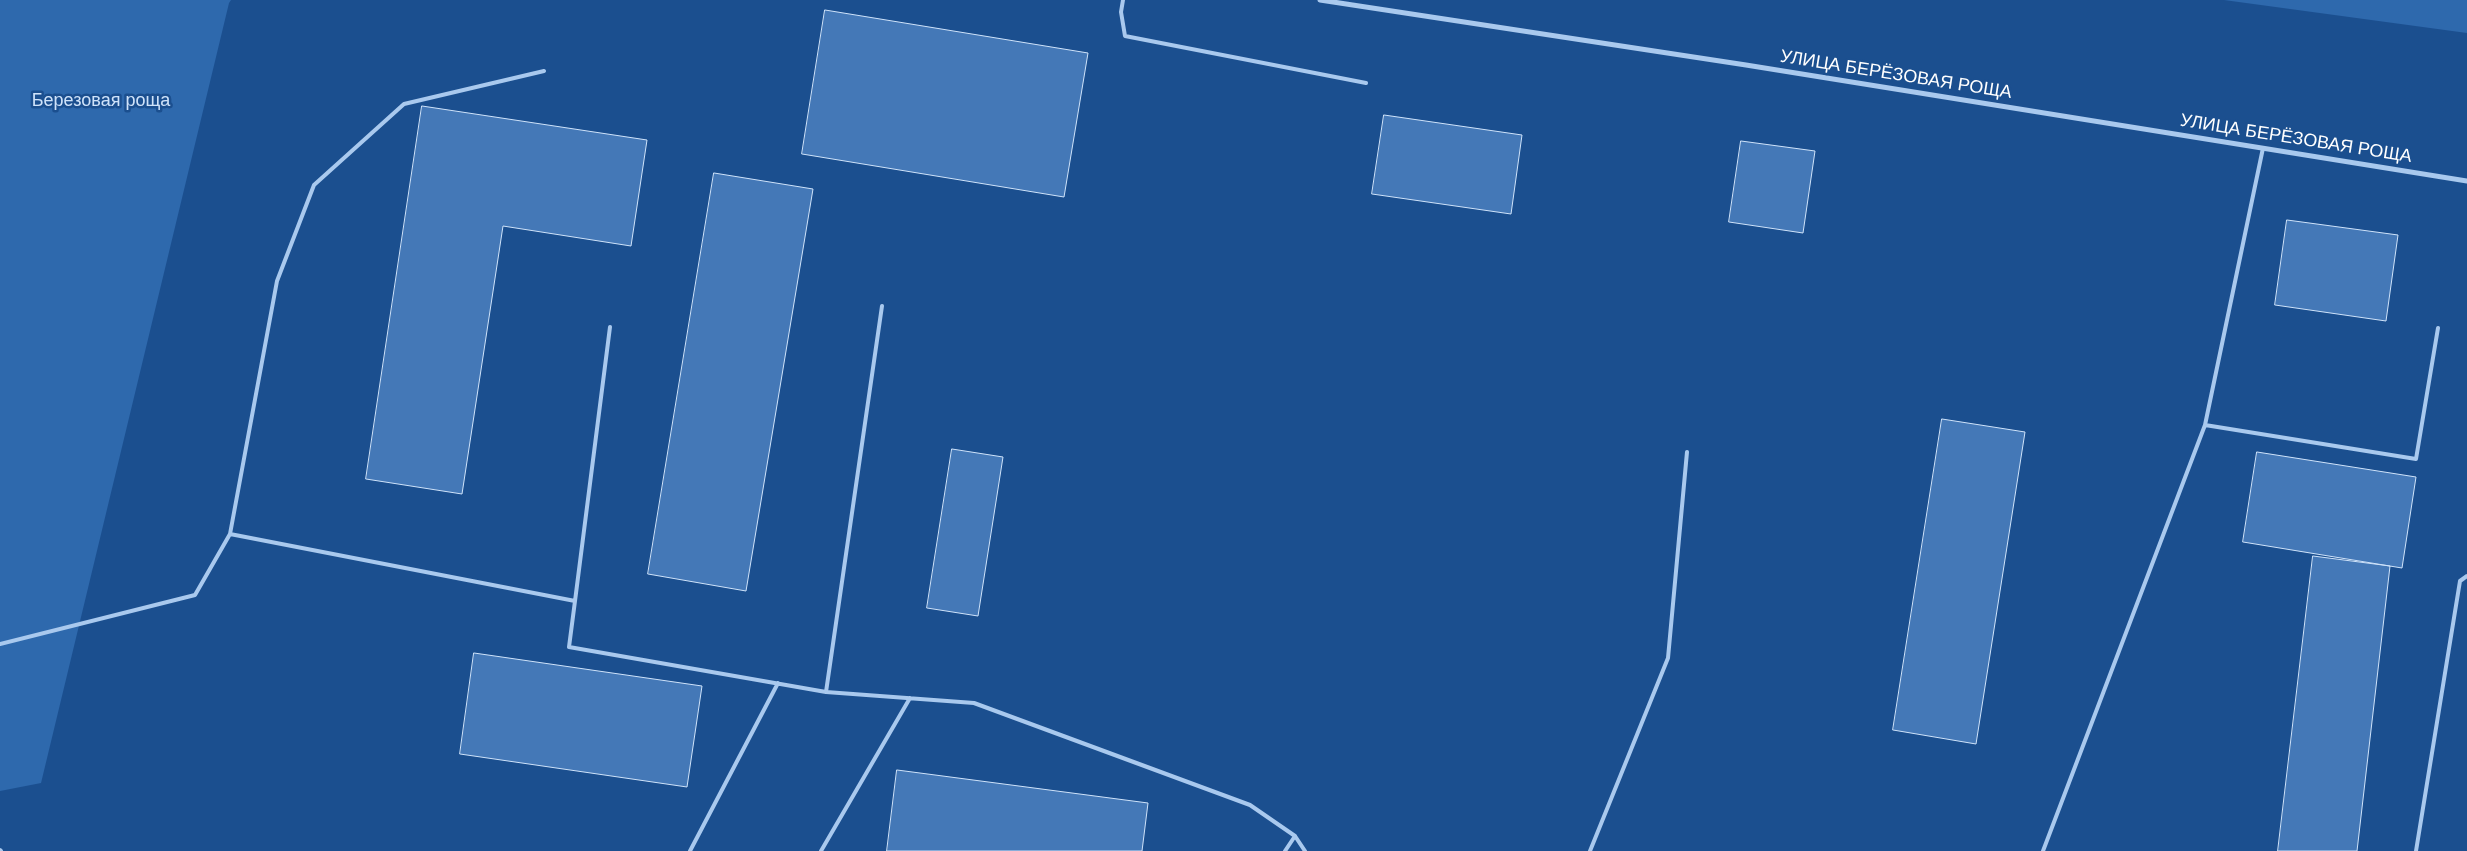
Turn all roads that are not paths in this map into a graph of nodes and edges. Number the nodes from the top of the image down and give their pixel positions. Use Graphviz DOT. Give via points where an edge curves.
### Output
graph roads {
  1 [pos="1123,0"];
  2 [pos="1320,0"];
  3 [pos="544,71"];
  4 [pos="1366,83"];
  5 [pos="2263,148"];
  6 [pos="2467,181"];
  7 [pos="882,306"];
  8 [pos="610,327"];
  9 [pos="2438,328"];
  10 [pos="2205,425"];
  11 [pos="1687,452"];
  12 [pos="230,534"];
  13 [pos="2467,576"];
  14 [pos="576,601"];
  15 [pos="0,644"];
  16 [pos="778,683"];
  17 [pos="826,692"];
  18 [pos="910,698"];
  19 [pos="1295,836"];
  20 [pos="690,851"];
  21 [pos="820,851"];
  22 [pos="1285,851"];
  23 [pos="1305,851"];
  24 [pos="1590,851"];
  25 [pos="2043,851"];
  26 [pos="2416,851"];
  1 -- 4 [label="lane" via="1121,12 1125,36"];
  2 -- 5 [label="street, УЛИЦА БЕРЁЗОВАЯ РОЩА"];
  3 -- 12 [label="lane" via="404,104 314,185 278,281"];
  5 -- 6 [label="street, УЛИЦА БЕРЁЗОВАЯ РОЩА"];
  5 -- 10 [label="lane"];
  7 -- 17 [label="lane"];
  8 -- 14 [label="lane"];
  9 -- 10 [label="lane" via="2416,459"];
  10 -- 25 [label="lane"];
  11 -- 24 [label="lane" via="1668,658"];
  12 -- 14 [label="lane"];
  12 -- 15 [label="lane" via="194,594"];
  13 -- 26 [label="lane" via="2460,581"];
  14 -- 16 [label="lane" via="569,647"];
  16 -- 17 [label="lane"];
  16 -- 20 [label="lane"];
  17 -- 18 [label="lane"];
  18 -- 19 [label="lane" via="974,703 1250,805"];
  18 -- 21 [label="lane"];
  19 -- 22 [label="lane"];
  19 -- 23 [label="lane"];
}
